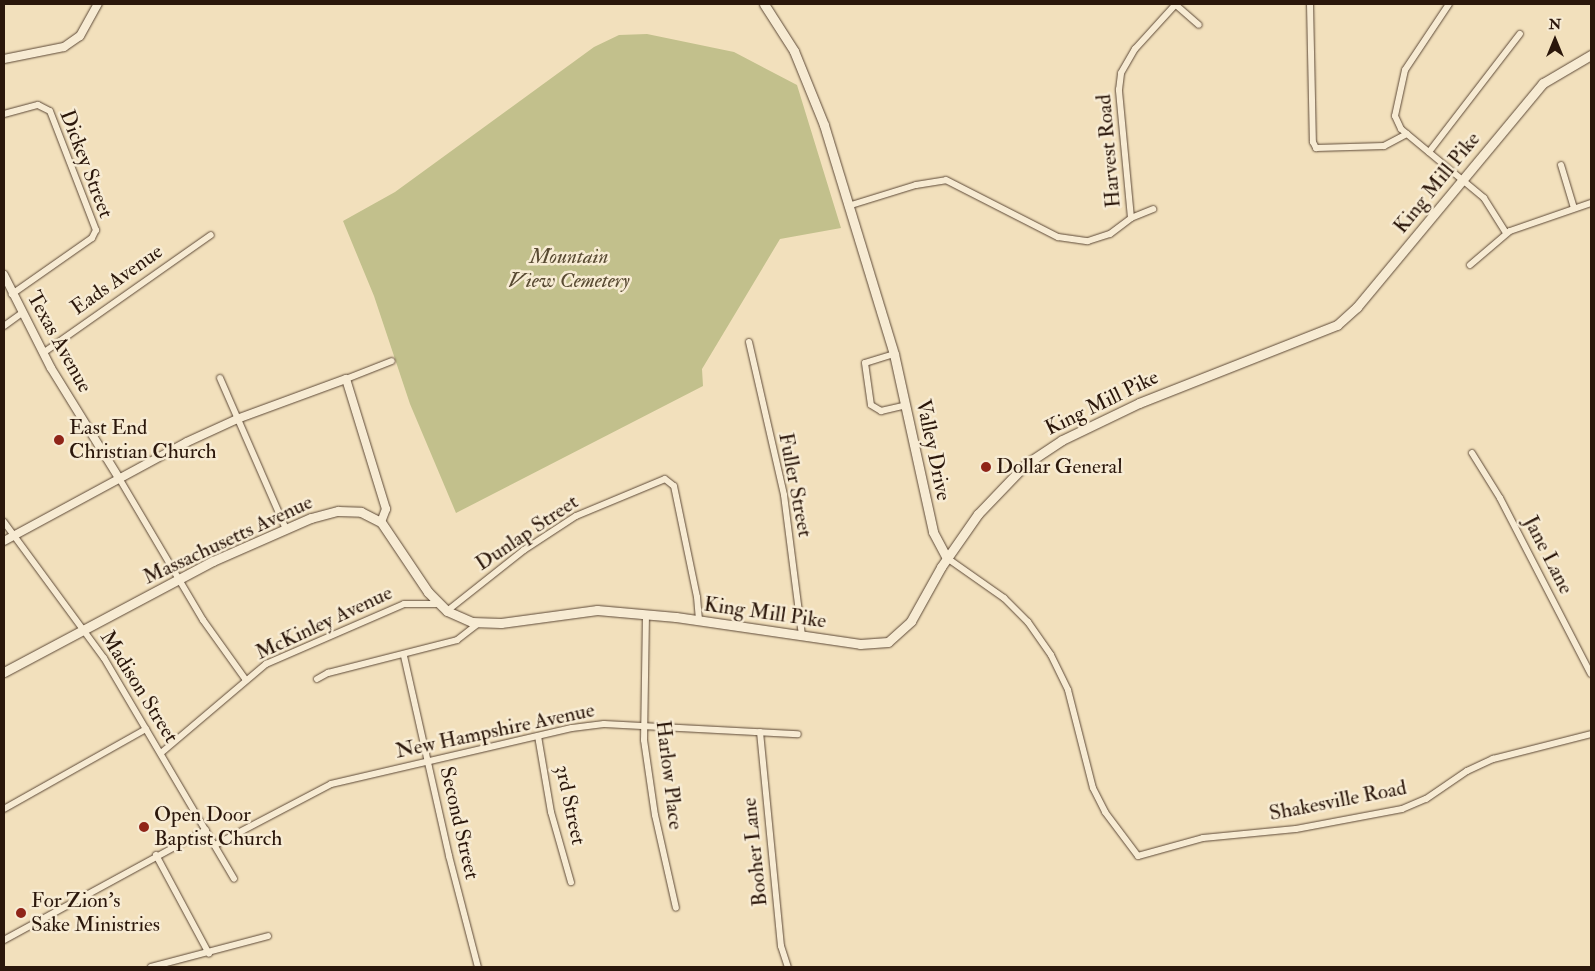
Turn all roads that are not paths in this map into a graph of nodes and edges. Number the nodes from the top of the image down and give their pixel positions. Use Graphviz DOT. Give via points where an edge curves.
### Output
graph roads {
  1 [pos="98,4"];
  2 [pos="764,4"];
  3 [pos="1176,4"];
  4 [pos="1310,4"];
  5 [pos="1449,4"];
  6 [pos="1199,24"];
  7 [pos="1520,34"];
  8 [pos="1591,55"];
  9 [pos="4,59"];
  10 [pos="4,114"];
  11 [pos="1407,134"];
  12 [pos="1430,152"];
  13 [pos="1561,164"];
  14 [pos="1463,178"];
  15 [pos="1591,203"];
  16 [pos="848,206"];
  17 [pos="1574,208"];
  18 [pos="1153,209"];
  19 [pos="1131,218"];
  20 [pos="1506,233"];
  21 [pos="211,235"];
  22 [pos="1470,265"];
  23 [pos="4,275"];
  24 [pos="12,294"];
  25 [pos="22,313"];
  26 [pos="4,326"];
  27 [pos="749,342"];
  28 [pos="43,353"];
  29 [pos="894,354"];
  30 [pos="392,361"];
  31 [pos="220,378"];
  32 [pos="346,379"];
  33 [pos="906,405"];
  34 [pos="238,418"];
  35 [pos="1472,453"];
  36 [pos="119,478"];
  37 [pos="4,522"];
  38 [pos="381,522"];
  39 [pos="286,528"];
  40 [pos="14,535"];
  41 [pos="4,541"];
  42 [pos="947,558"];
  43 [pos="178,579"];
  44 [pos="439,604"];
  45 [pos="447,610"];
  46 [pos="646,614"];
  47 [pos="698,621"];
  48 [pos="479,623"];
  49 [pos="84,631"];
  50 [pos="802,636"];
  51 [pos="404,656"];
  52 [pos="4,672"];
  53 [pos="1591,674"];
  54 [pos="246,680"];
  55 [pos="317,680"];
  56 [pos="644,726"];
  57 [pos="146,729"];
  58 [pos="760,732"];
  59 [pos="798,734"];
  60 [pos="1591,734"];
  61 [pos="538,736"];
  62 [pos="161,753"];
  63 [pos="428,761"];
  64 [pos="4,809"];
  65 [pos="206,830"];
  66 [pos="215,845"];
  67 [pos="156,855"];
  68 [pos="1138,856"];
  69 [pos="234,879"];
  70 [pos="570,882"];
  71 [pos="676,908"];
  72 [pos="268,936"];
  73 [pos="4,940"];
  74 [pos="209,954"];
  75 [pos="151,967"];
  76 [pos="478,967"];
  77 [pos="788,967"];
  1 -- 9 [label="street" via="80,36 64,46"];
  2 -- 16 [label="main road, Valley Drive" via="802,67"];
  3 -- 6 [label="street"];
  3 -- 19 [label="street, Harvest Road" via="1135,49 1121,73 1119,90"];
  4 -- 11 [label="street" via="1313,142 1316,148 1384,146"];
  5 -- 11 [label="street" via="1402,76 1395,116"];
  7 -- 12 [label="street"];
  8 -- 14 [label="main road, King Mill Pike" via="1544,84"];
  10 -- 24 [label="street, Dickey Street" via="38,106 50,110 96,230 92,238"];
  11 -- 12 [label="street"];
  12 -- 14 [label="street"];
  13 -- 17 [label="street"];
  14 -- 20 [label="street" via="1484,198"];
  14 -- 42 [label="main road, King Mill Pike" via="1362,301 1337,325 1192,380 1062,440 1008,480 978,514"];
  15 -- 17 [label="street"];
  16 -- 19 [label="street, Harvest Road" via="916,185 946,180 1071,241 1088,241 1110,234"];
  16 -- 29 [label="main road, Valley Drive"];
  17 -- 20 [label="street"];
  18 -- 19 [label="street"];
  20 -- 22 [label="street"];
  21 -- 28 [label="street, Eads Avenue"];
  23 -- 24 [label="street, Texas Avenue"];
  24 -- 25 [label="street, Texas Avenue"];
  25 -- 26 [label="street"];
  25 -- 28 [label="street, Texas Avenue"];
  27 -- 50 [label="street, Fuller Street" via="784,495"];
  28 -- 36 [label="street, Texas Avenue"];
  29 -- 33 [label="main road, Valley Drive"];
  29 -- 33 [label="street" via="865,363 871,405 881,411"];
  30 -- 32 [label="street"];
  31 -- 34 [label="street"];
  32 -- 34 [label="street"];
  32 -- 38 [label="street" via="386,509"];
  33 -- 42 [label="main road, Valley Drive" via="932,532"];
  34 -- 36 [label="street"];
  34 -- 39 [label="street"];
  35 -- 53 [label="street, Jane Lane" via="1500,498"];
  36 -- 40 [label="street"];
  36 -- 43 [label="street, Texas Avenue"];
  37 -- 40 [label="street, Madison Street"];
  38 -- 39 [label="main road, Massachusetts Avenue" via="361,512 338,512"];
  38 -- 44 [label="main road" via="416,578"];
  39 -- 43 [label="main road, Massachusetts Avenue"];
  40 -- 41 [label="street"];
  40 -- 49 [label="street, Madison Street"];
  42 -- 50 [label="main road, King Mill Pike" via="911,621 896,637 871,645"];
  42 -- 68 [label="street, Valley Drive" via="1004,598 1028,622 1051,655 1068,690 1093,788 1105,812"];
  43 -- 49 [label="main road, Massachusetts Avenue"];
  43 -- 54 [label="street, Texas Avenue"];
  44 -- 45 [label="main road, King Mill Pike"];
  44 -- 54 [label="street, McKinley Avenue" via="413,602 386,610 287,653"];
  45 -- 47 [label="street, Dunlap Street" via="524,550 576,516 665,479 674,486 697,597"];
  45 -- 48 [label="main road, King Mill Pike"];
  46 -- 47 [label="main road, King Mill Pike"];
  46 -- 48 [label="main road, King Mill Pike" via="580,611 502,623"];
  46 -- 56 [label="street, Harlow Place"];
  47 -- 50 [label="main road, King Mill Pike"];
  48 -- 51 [label="street" via="457,640"];
  49 -- 52 [label="main road, Massachusetts Avenue"];
  49 -- 57 [label="street, Madison Street"];
  51 -- 55 [label="street" via="328,673"];
  51 -- 63 [label="street, Second Street"];
  54 -- 62 [label="street, McKinley Avenue"];
  56 -- 58 [label="street, New Hampshire Avenue"];
  56 -- 61 [label="street, New Hampshire Avenue" via="590,725"];
  56 -- 71 [label="street, Harlow Place" via="655,815"];
  57 -- 62 [label="street, Madison Street"];
  57 -- 64 [label="street"];
  58 -- 59 [label="street, New Hampshire Avenue"];
  58 -- 77 [label="street, Booher Lane" via="781,946"];
  60 -- 68 [label="street, Shakesville Road" via="1493,759 1466,771 1426,799 1402,809 1296,829 1203,838"];
  61 -- 63 [label="street, New Hampshire Avenue"];
  61 -- 70 [label="street, 3rd Street" via="552,812"];
  62 -- 65 [label="street, Madison Street"];
  63 -- 66 [label="street, New Hampshire Avenue" via="331,784"];
  63 -- 76 [label="street, Second Street"];
  65 -- 66 [label="street, Madison Street"];
  65 -- 67 [label="street"];
  66 -- 69 [label="street, Madison Street"];
  67 -- 73 [label="street"];
  67 -- 74 [label="street"];
  72 -- 74 [label="street"];
  74 -- 75 [label="street"];
}
